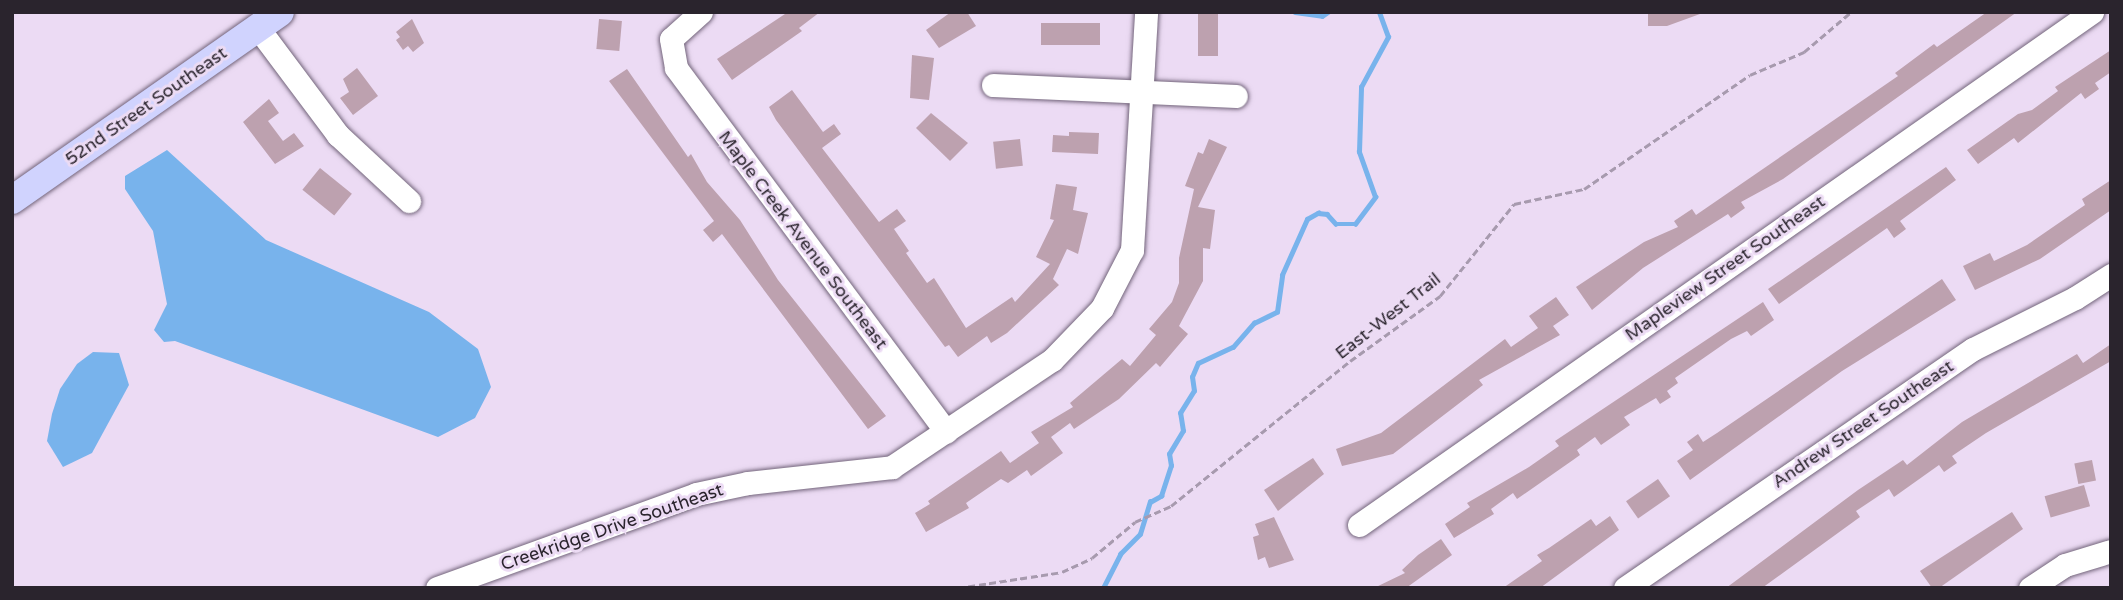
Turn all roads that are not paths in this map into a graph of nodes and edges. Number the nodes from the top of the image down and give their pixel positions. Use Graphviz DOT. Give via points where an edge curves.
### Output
graph roads {
  1 [pos="701,12"];
  2 [pos="1146,12"];
  3 [pos="2092,12"];
  4 [pos="269,20"];
  5 [pos="993,85"];
  6 [pos="1143,93"];
  7 [pos="1236,96"];
  8 [pos="12,200"];
  9 [pos="409,201"];
  10 [pos="2111,275"];
  11 [pos="946,432"];
  12 [pos="1359,525"];
  13 [pos="2111,551"];
  14 [pos="437,588"];
  15 [pos="1625,588"];
  16 [pos="2030,588"];
  1 -- 11 [label="street, Maple Creek Avenue Southeast" via="682,26 670,44 676,68"];
  2 -- 6 [label="street, Creekridge Drive Southeast"];
  3 -- 12 [label="street, Mapleview Street Southeast"];
  4 -- 8 [label="main road, 52nd Street Southeast"];
  4 -- 9 [label="street" via="338,135"];
  5 -- 6 [label="street"];
  6 -- 7 [label="street"];
  6 -- 11 [label="street, Creekridge Drive Southeast" via="1136,231 1114,289 1070,345"];
  10 -- 15 [label="street, Andrew Street Southeast" via="1973,349"];
  11 -- 14 [label="street, Creekridge Drive Southeast" via="892,467 748,482 696,494"];
  13 -- 16 [label="street" via="2065,565"];
}
